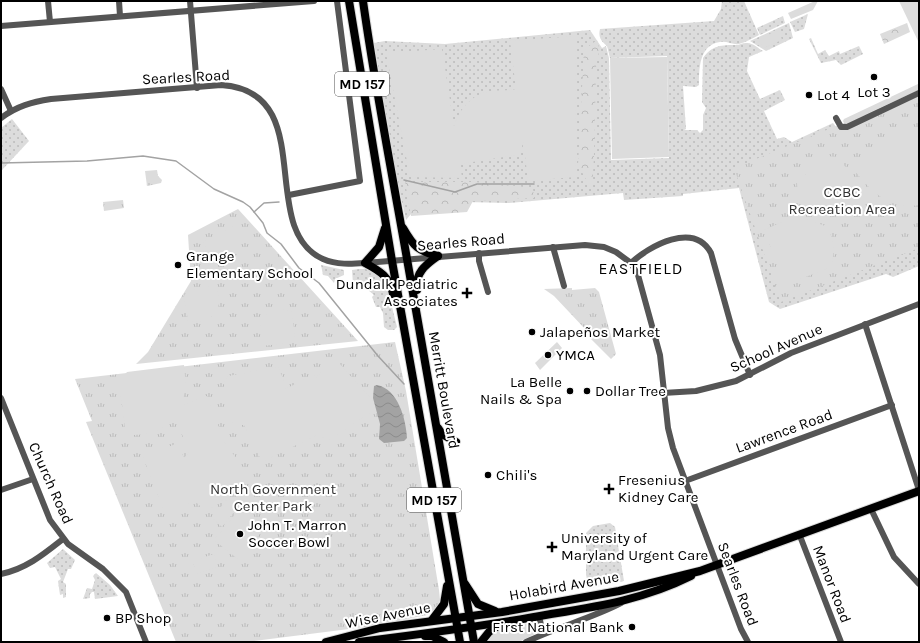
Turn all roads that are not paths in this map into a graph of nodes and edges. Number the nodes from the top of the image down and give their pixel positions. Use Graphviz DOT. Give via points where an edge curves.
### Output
graph roads {
  1 [pos="48,1"];
  2 [pos="119,1"];
  3 [pos="190,1"];
  4 [pos="314,1"];
  5 [pos="337,1"];
  6 [pos="349,1"];
  7 [pos="363,1"];
  8 [pos="262,3"];
  9 [pos="191,11"];
  10 [pos="120,16"];
  11 [pos="50,22"];
  12 [pos="1,26"];
  13 [pos="197,88"];
  14 [pos="1,89"];
  15 [pos="919,93"];
  16 [pos="11,111"];
  17 [pos="1,118"];
  18 [pos="836,118"];
  19 [pos="289,195"];
  20 [pos="400,223"];
  21 [pos="386,224"];
  22 [pos="553,247"];
  23 [pos="479,254"];
  24 [pos="438,256"];
  25 [pos="407,260"];
  26 [pos="392,261"];
  27 [pos="365,263"];
  28 [pos="630,263"];
  29 [pos="564,286"];
  30 [pos="488,292"];
  31 [pos="919,304"];
  32 [pos="402,318"];
  33 [pos="865,324"];
  34 [pos="422,354"];
  35 [pos="750,375"];
  36 [pos="664,393"];
  37 [pos="2,402"];
  38 [pos="892,405"];
  39 [pos="437,427"];
  40 [pos="456,442"];
  41 [pos="33,479"];
  42 [pos="685,481"];
  43 [pos="1,490"];
  44 [pos="919,491"];
  45 [pos="871,509"];
  46 [pos="800,536"];
  47 [pos="63,539"];
  48 [pos="717,566"];
  49 [pos="700,571"];
  50 [pos="1,574"];
  51 [pos="448,578"];
  52 [pos="463,580"];
  53 [pos="919,584"];
  54 [pos="625,601"];
  55 [pos="502,612"];
  56 [pos="469,616"];
  57 [pos="539,616"];
  58 [pos="456,617"];
  59 [pos="432,620"];
  60 [pos="501,623"];
  61 [pos="471,627"];
  62 [pos="458,629"];
  63 [pos="543,634"];
  64 [pos="410,635"];
  65 [pos="745,641"];
  66 [pos="146,642"];
  67 [pos="326,642"];
  68 [pos="359,642"];
  69 [pos="444,642"];
  70 [pos="460,642"];
  71 [pos="474,642"];
  72 [pos="481,642"];
  73 [pos="526,642"];
  74 [pos="841,642"];
  1 -- 11 [label="street"];
  2 -- 10 [label="street"];
  3 -- 9 [label="street"];
  4 -- 8 [label="street"];
  5 -- 19 [label="street" via="360,181"];
  6 -- 21 [label="main road, Merritt Boulevard / MD 157"];
  7 -- 20 [label="main road, Merritt Boulevard / MD 157"];
  8 -- 9 [label="street"];
  9 -- 10 [label="street"];
  9 -- 13 [label="street"];
  10 -- 11 [label="street"];
  11 -- 12 [label="street"];
  13 -- 16 [label="street, Searles Road" via="52,99 26,104"];
  13 -- 19 [label="street, Searles Road" via="221,85 242,88 266,104 275,121"];
  14 -- 16 [label="street"];
  15 -- 18 [label="street" via="847,127 841,127"];
  16 -- 17 [label="street"];
  19 -- 27 [label="street, Searles Road" via="296,230 305,246 323,259 332,262"];
  20 -- 24 [label="main road" via="413,244 420,250"];
  20 -- 25 [label="main road, Merritt Boulevard / MD 157"];
  21 -- 26 [label="main road, Merritt Boulevard / MD 157"];
  21 -- 27 [label="main road" via="379,247"];
  22 -- 23 [label="street, Searles Road"];
  22 -- 28 [label="street, Searles Road" via="585,244 604,247 616,252"];
  22 -- 29 [label="street"];
  23 -- 24 [label="street, Searles Road"];
  23 -- 30 [label="street"];
  24 -- 25 [label="street, Searles Road"];
  24 -- 34 [label="main road" via="425,266 416,279 424,333"];
  25 -- 26 [label="street, Searles Road"];
  25 -- 34 [label="main road, Merritt Boulevard / MD 157"];
  26 -- 27 [label="street, Searles Road"];
  26 -- 32 [label="main road, Merritt Boulevard / MD 157"];
  27 -- 32 [label="main road" via="385,275 390,283 396,310"];
  28 -- 35 [label="street" via="650,248 673,239 692,238 704,242 711,253 735,339"];
  28 -- 36 [label="street, Searles Road" via="641,284 655,337"];
  31 -- 33 [label="street, School Avenue"];
  32 -- 51 [label="main road, Merritt Boulevard / MD 157"];
  33 -- 35 [label="street, School Avenue" via="791,352"];
  33 -- 38 [label="street"];
  34 -- 39 [label="main road, Merritt Boulevard / MD 157"];
  35 -- 36 [label="street, School Avenue" via="706,389"];
  36 -- 42 [label="street, Searles Road" via="669,433"];
  37 -- 41 [label="street, Church Road"];
  38 -- 42 [label="street, Lawrence Road"];
  38 -- 44 [label="street"];
  39 -- 40 [label="main road" via="442,434"];
  39 -- 52 [label="main road, Merritt Boulevard / MD 157"];
  41 -- 43 [label="street"];
  41 -- 47 [label="street, Church Road" via="50,520"];
  42 -- 48 [label="street, Searles Road"];
  44 -- 45 [label="main road, Holabird Avenue"];
  45 -- 46 [label="main road, Holabird Avenue"];
  45 -- 53 [label="street" via="890,551"];
  46 -- 48 [label="main road, Holabird Avenue"];
  46 -- 74 [label="street, Manor Road"];
  47 -- 50 [label="street" via="35,561"];
  47 -- 66 [label="street, Church Road" via="104,569 121,586 129,596"];
  48 -- 49 [label="main road, Holabird Avenue"];
  48 -- 65 [label="street, Searles Road"];
  49 -- 54 [label="main road, Holabird Avenue" via="662,589"];
  49 -- 55 [label="main road, Holabird Avenue" via="624,590"];
  51 -- 58 [label="main road, Merritt Boulevard / MD 157"];
  51 -- 59 [label="main road" via="444,604"];
  52 -- 55 [label="main road" via="478,604"];
  52 -- 56 [label="main road, Merritt Boulevard / MD 157"];
  54 -- 57 [label="main road, Holabird Avenue"];
  54 -- 63 [label="street" via="591,617"];
  55 -- 56 [label="main road, Holabird Avenue"];
  56 -- 58 [label="main road, Holabird Avenue"];
  56 -- 61 [label="main road, Merritt Boulevard / MD 157"];
  57 -- 60 [label="main road, Holabird Avenue"];
  57 -- 63 [label="street"];
  58 -- 59 [label="main road, Wise Avenue"];
  58 -- 62 [label="main road, Merritt Boulevard / MD 157"];
  59 -- 67 [label="main road, Wise Avenue" via="380,628"];
  60 -- 61 [label="main road, Holabird Avenue"];
  60 -- 72 [label="main road"];
  61 -- 62 [label="main road, Wise Avenue"];
  61 -- 71 [label="main road, Merritt Boulevard / MD 157"];
  62 -- 64 [label="main road, Wise Avenue"];
  62 -- 70 [label="main road, Merritt Boulevard / MD 157"];
  63 -- 73 [label="street"];
  64 -- 68 [label="main road, Wise Avenue"];
  64 -- 69 [label="main road" via="432,636"];
}
